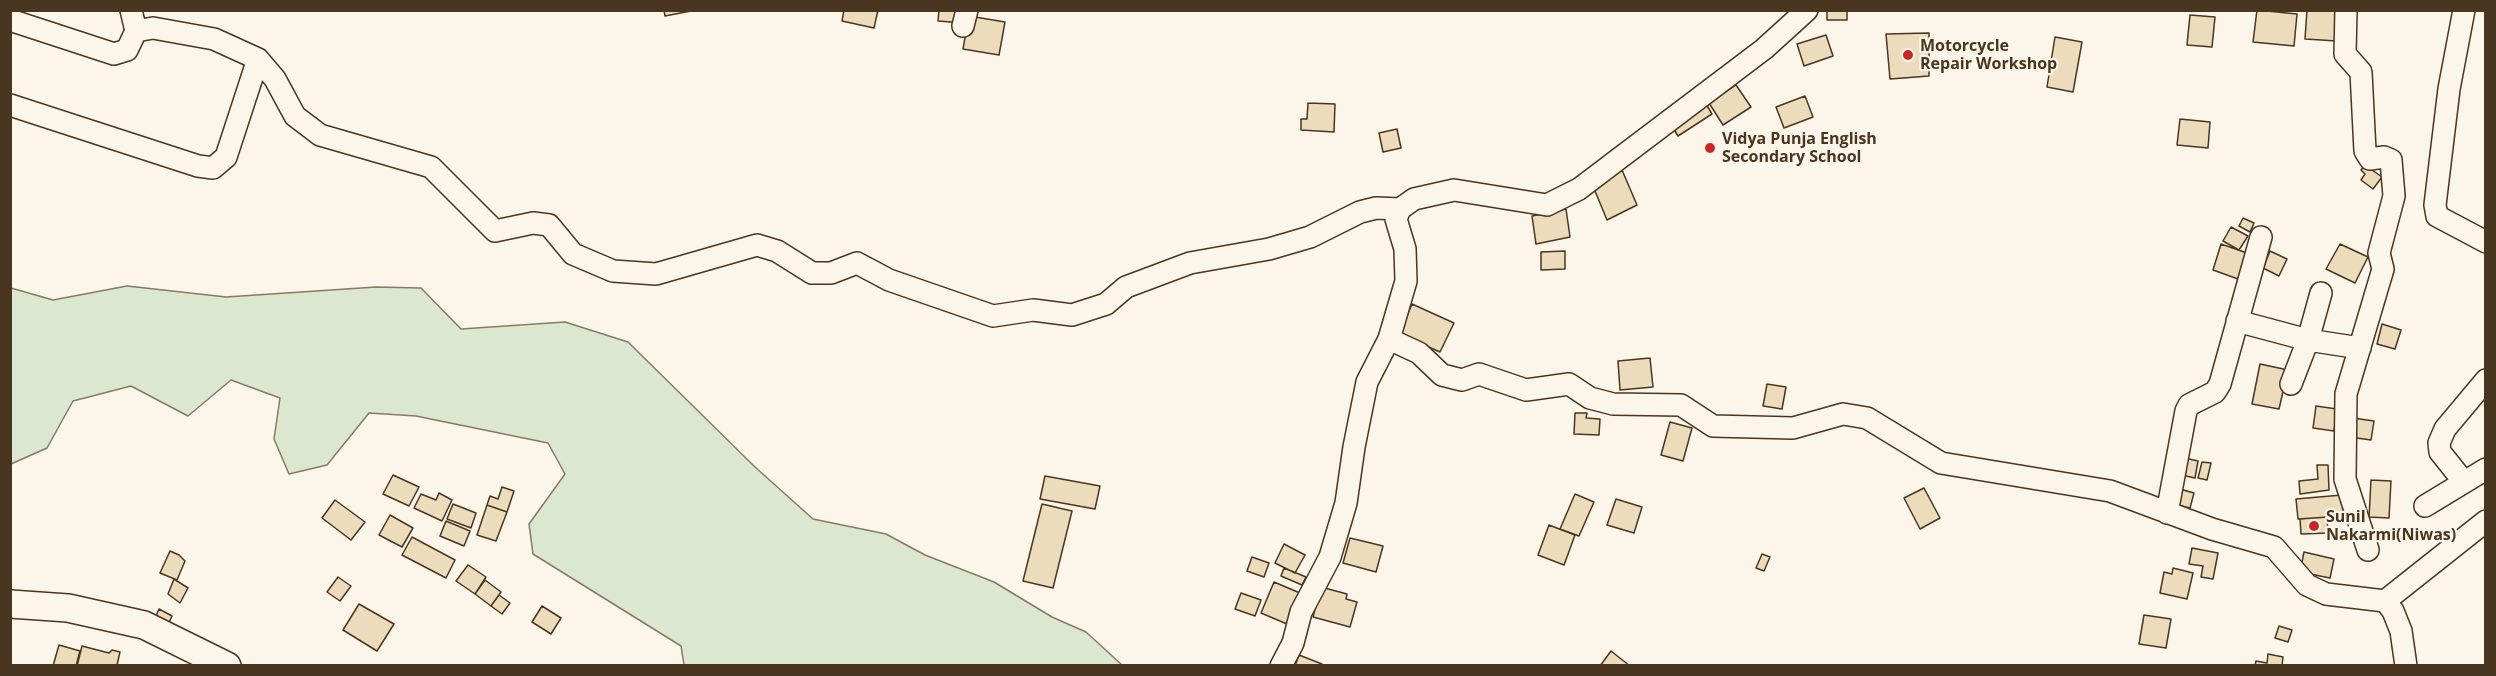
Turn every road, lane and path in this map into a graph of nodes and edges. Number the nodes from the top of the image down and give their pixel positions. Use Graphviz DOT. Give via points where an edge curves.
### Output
graph roads {
  1 [pos="131,10"];
  2 [pos="1807,10"];
  3 [pos="2346,10"];
  4 [pos="2464,10"];
  5 [pos="10,20"];
  6 [pos="136,32"];
  7 [pos="258,59"];
  8 [pos="10,105"];
  9 [pos="1400,209"];
  10 [pos="2261,237"];
  11 [pos="2486,242"];
  12 [pos="2321,293"];
  13 [pos="2237,321"];
  14 [pos="1389,339"];
  15 [pos="2308,340"];
  16 [pos="2360,348"];
  17 [pos="2486,380"];
  18 [pos="2291,384"];
  19 [pos="2486,469"];
  20 [pos="2464,482"];
  21 [pos="2425,506"];
  22 [pos="2167,513"];
  23 [pos="2486,521"];
  24 [pos="2368,550"];
  25 [pos="2385,600"];
  26 [pos="10,604"];
  27 [pos="227,666"];
  28 [pos="1281,666"];
  29 [pos="2406,666"];
  1 -- 6 [label="street"];
  2 -- 9 [label="street" via="1764,49 1579,189 1547,205 1454,190 1414,199"];
  3 -- 16 [label="street" via="2345,54 2361,72 2365,151 2370,159 2391,160 2394,196 2379,253 2383,269"];
  4 -- 11 [label="street" via="2449,88 2435,205 2437,216"];
  5 -- 6 [label="street" via="114,54 127,50"];
  6 -- 7 [label="street" via="153,28 214,39"];
  7 -- 8 [label="street" via="226,157 213,168"];
  7 -- 9 [label="street" via="275,79 295,116 320,135 431,167 495,231 533,223 549,225 573,254 613,271 656,274 757,245 777,251 812,273 831,273 856,262 889,280 993,315 1033,310 1072,315 1106,303 1126,287 1190,264 1310,237 1360,212"];
  9 -- 14 [label="street" via="1396,219 1405,249 1406,281"];
  10 -- 13 [label="street"];
  12 -- 15 [label="street"];
  13 -- 15 [label="street"];
  13 -- 22 [label="street" via="2220,384 2215,392 2189,405 2186,411"];
  14 -- 22 [label="street" via="1419,353 1442,375 1462,380 1479,374 1526,390 1569,384 1590,398 1613,404 1681,405 1713,426 1793,428 1843,414 1867,418 1941,463 2110,490"];
  14 -- 28 [label="street" via="1367,382 1346,503 1330,557 1301,612 1293,643"];
  15 -- 16 [label="street"];
  15 -- 18 [label="street"];
  16 -- 24 [label="street" via="2346,394 2345,479"];
  17 -- 20 [label="street" via="2445,429 2439,443 2440,452"];
  19 -- 20 [label="street"];
  20 -- 21 [label="street"];
  22 -- 25 [label="street" via="2274,548 2307,585 2326,594"];
  23 -- 25 [label="street"];
  25 -- 29 [label="street" via="2401,631"];
  26 -- 27 [label="main road" via="68,608 144,626"];
}
